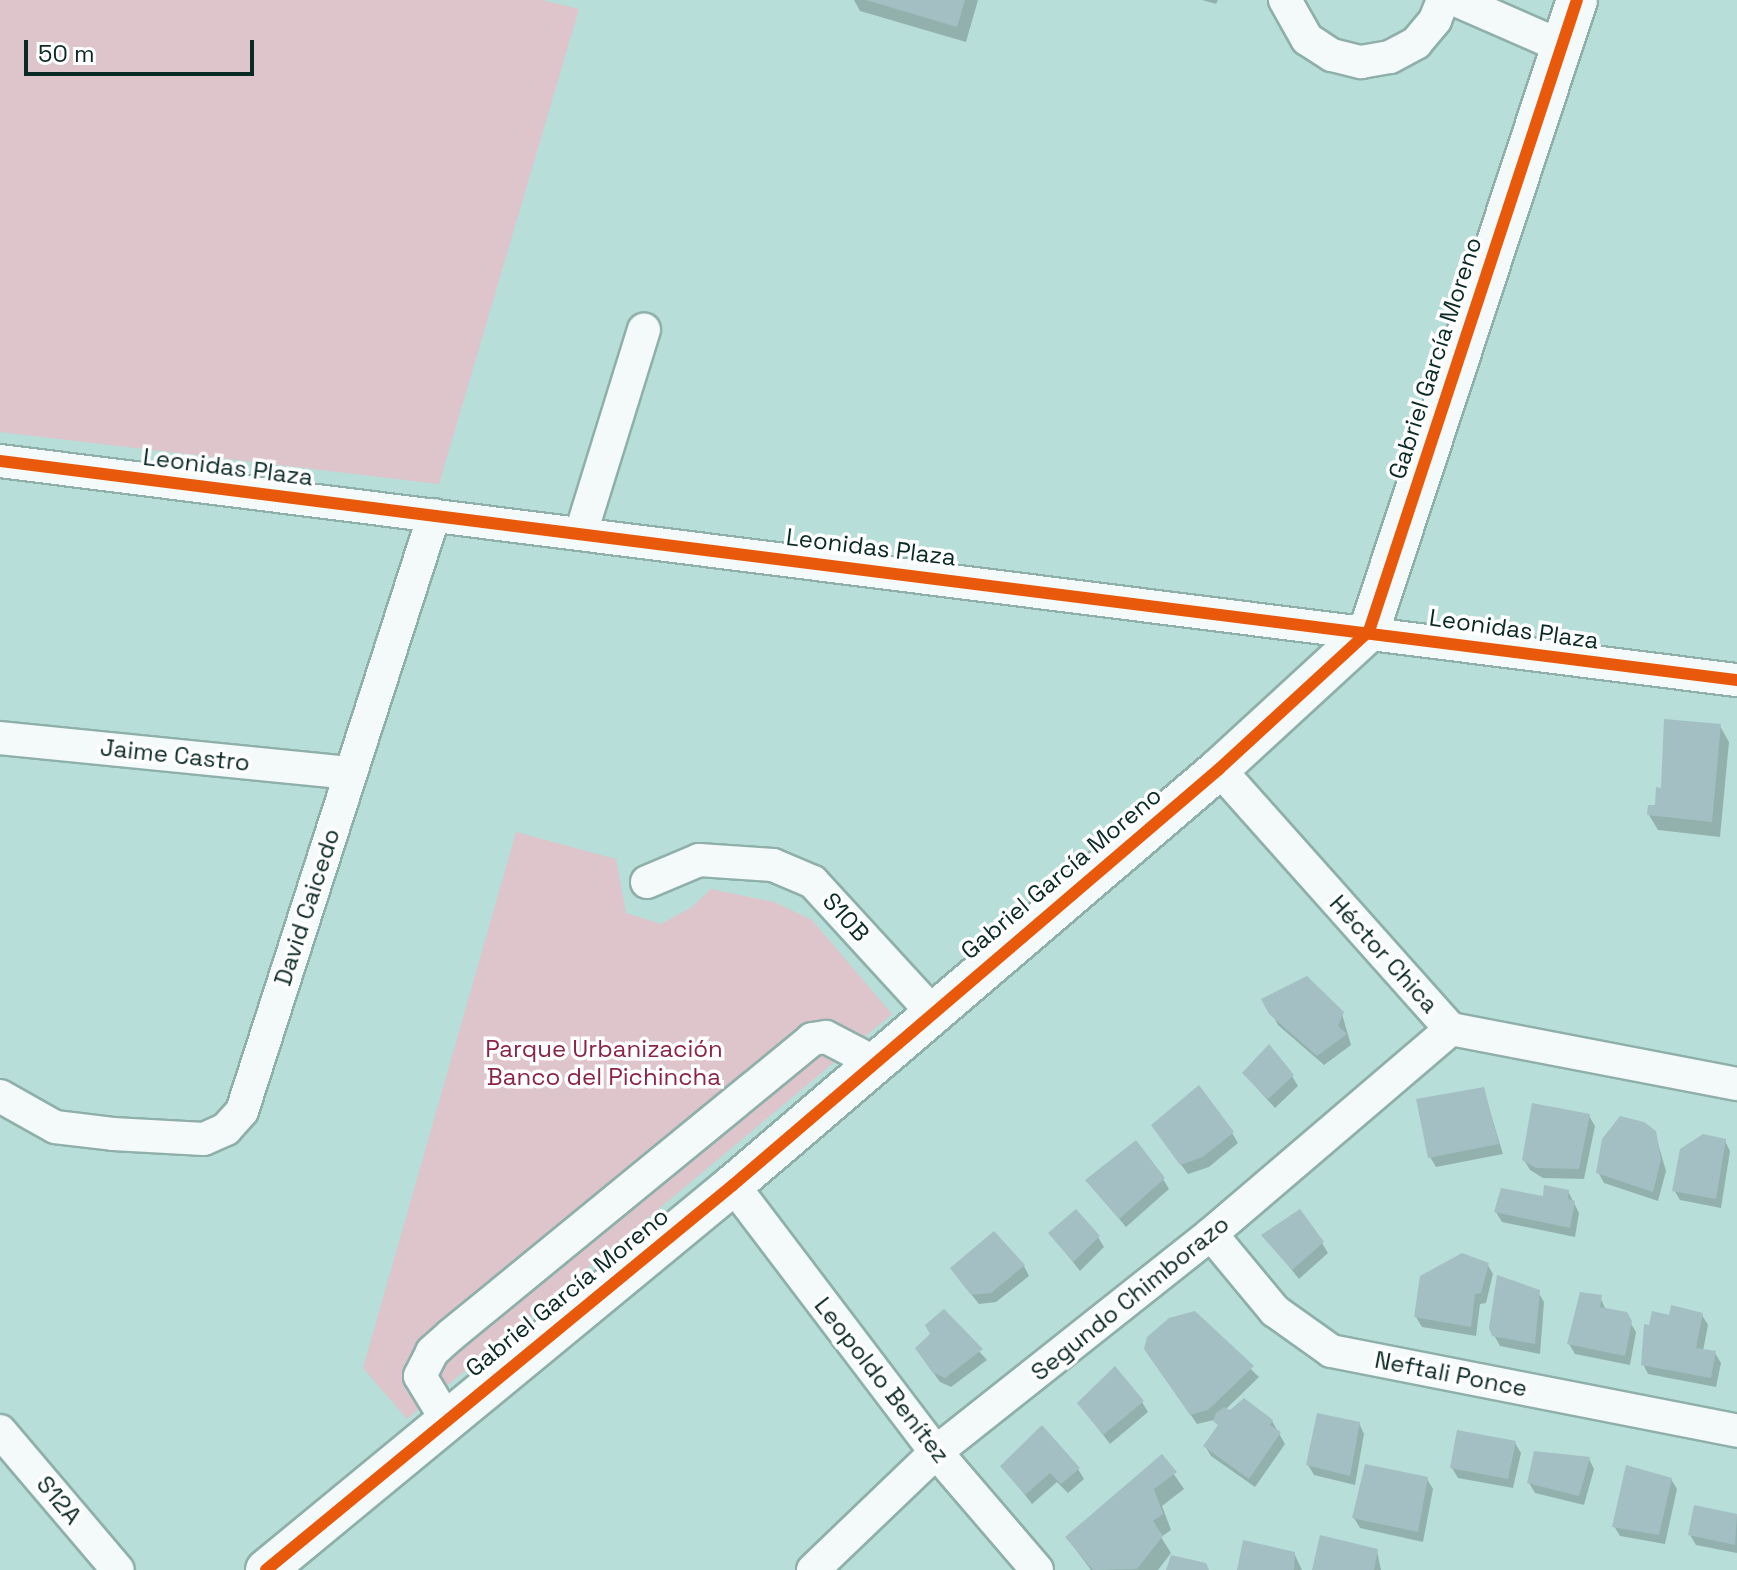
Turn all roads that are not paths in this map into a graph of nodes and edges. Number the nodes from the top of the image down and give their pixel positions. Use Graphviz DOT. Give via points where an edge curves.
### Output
graph roads {
  1 [pos="1285,0"];
  2 [pos="1443,0"];
  3 [pos="1456,0"];
  4 [pos="1577,0"];
  5 [pos="1561,46"];
  6 [pos="644,330"];
  7 [pos="0,461"];
  8 [pos="434,515"];
  9 [pos="581,533"];
  10 [pos="1369,631"];
  11 [pos="1737,680"];
  12 [pos="0,738"];
  13 [pos="1219,769"];
  14 [pos="350,773"];
  15 [pos="647,882"];
  16 [pos="931,1011"];
  17 [pos="1451,1029"];
  18 [pos="874,1062"];
  19 [pos="1737,1084"];
  20 [pos="0,1096"];
  21 [pos="733,1185"];
  22 [pos="1211,1234"];
  23 [pos="446,1419"];
  24 [pos="0,1431"];
  25 [pos="1737,1431"];
  26 [pos="936,1452"];
  27 [pos="118,1570"];
  28 [pos="266,1570"];
  29 [pos="813,1570"];
  30 [pos="1037,1570"];
  1 -- 2 [label="street" via="1307,39 1332,55 1361,62 1390,57 1416,43"];
  3 -- 5 [label="street"];
  4 -- 5 [label="street, Gabriel García Moreno"];
  5 -- 10 [label="street, Gabriel García Moreno"];
  6 -- 9 [label="street"];
  7 -- 8 [label="street, Leonidas Plaza"];
  8 -- 9 [label="street, Leonidas Plaza"];
  8 -- 14 [label="street, David Caicedo"];
  9 -- 10 [label="street, Leonidas Plaza"];
  10 -- 11 [label="street, Leonidas Plaza"];
  10 -- 13 [label="street, Gabriel García Moreno"];
  12 -- 14 [label="street, Jaime Castro"];
  13 -- 16 [label="street, Gabriel García Moreno"];
  13 -- 17 [label="street, Héctor Chica"];
  14 -- 20 [label="street, David Caicedo" via="242,1111 226,1129 204,1139 55,1127"];
  15 -- 16 [label="street, S10B" via="699,860 773,865 813,882"];
  16 -- 18 [label="street, Gabriel García Moreno"];
  17 -- 19 [label="street, Héctor Chica"];
  17 -- 22 [label="street, Segundo Chimborazo"];
  18 -- 21 [label="street, Gabriel García Moreno"];
  18 -- 23 [label="street" via="826,1037 812,1039 451,1335 432,1352 420,1376"];
  21 -- 23 [label="street, Gabriel García Moreno"];
  21 -- 26 [label="street, Leopoldo Benítez"];
  22 -- 25 [label="street, Neftali Ponce" via="1275,1311 1331,1351"];
  22 -- 26 [label="street, Segundo Chimborazo"];
  23 -- 28 [label="street, Gabriel García Moreno"];
  24 -- 27 [label="street, S12A"];
  26 -- 29 [label="street, Segundo Chimborazo"];
  26 -- 30 [label="street, Leopoldo Benítez"];
}
